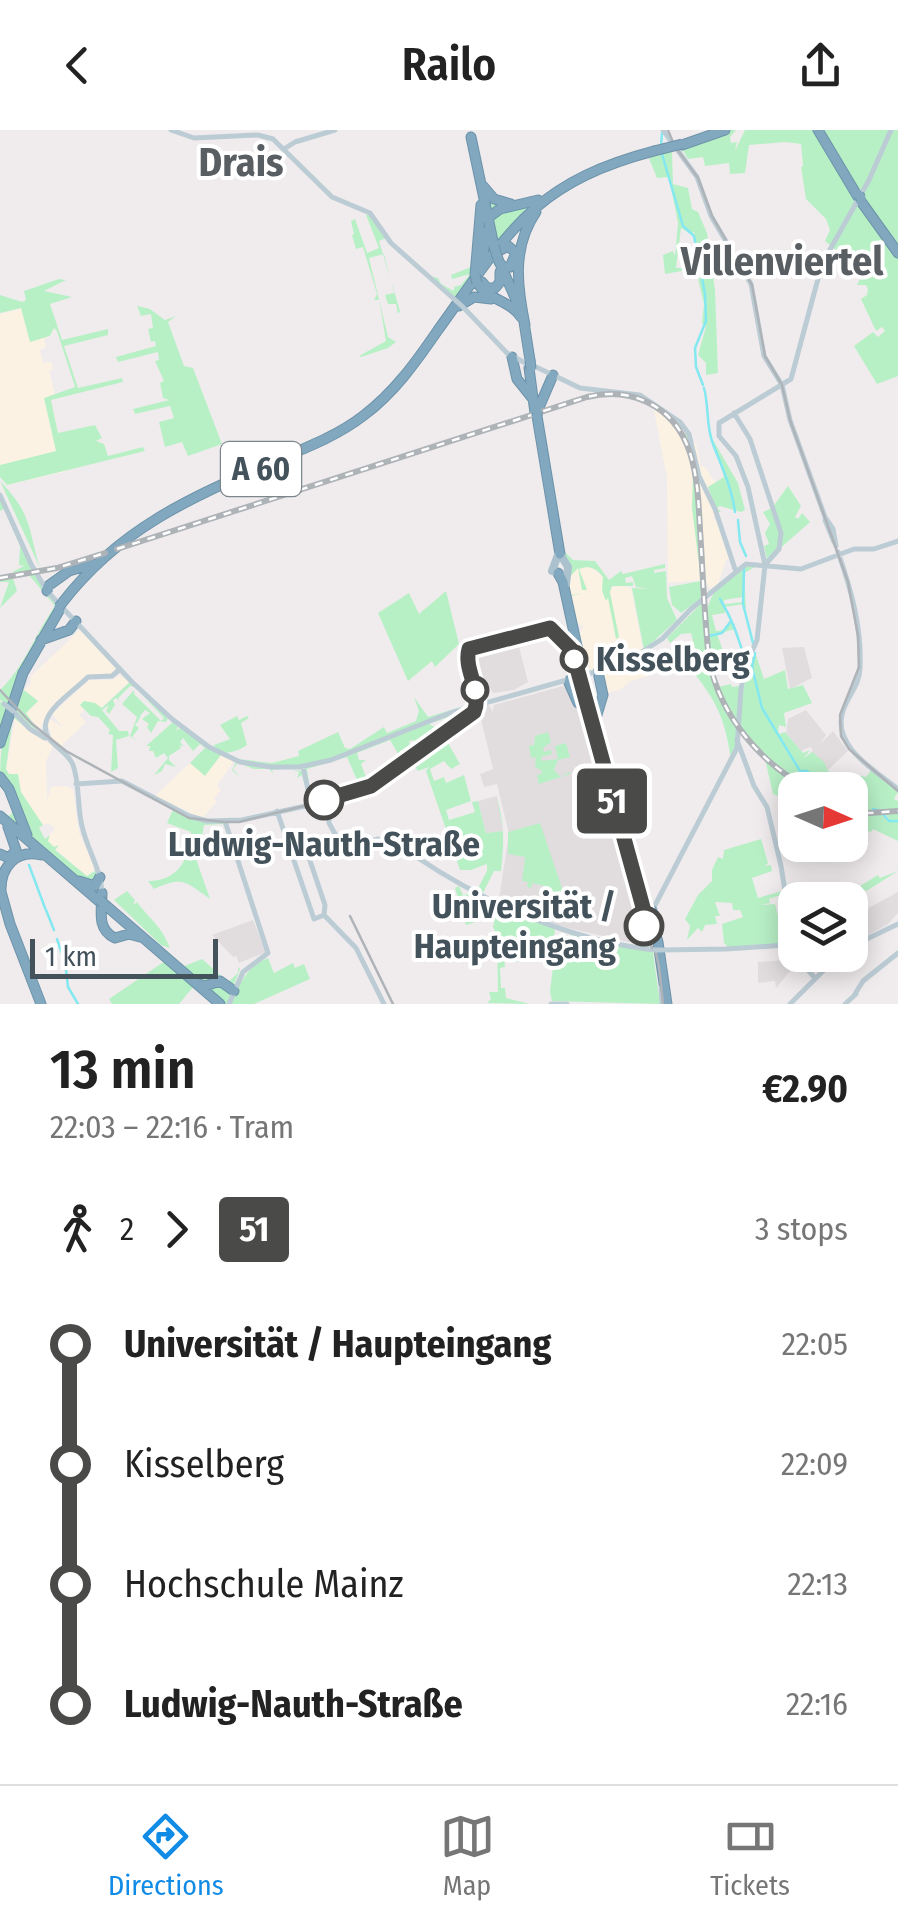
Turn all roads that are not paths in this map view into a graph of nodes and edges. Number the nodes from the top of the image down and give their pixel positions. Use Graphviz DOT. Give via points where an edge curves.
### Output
graph roads {
  1 [pos="172,130"];
  2 [pos="336,130"];
  3 [pos="662,130"];
  4 [pos="722,130"];
  5 [pos="891,130"];
  6 [pos="821,132"];
  7 [pos="470,134"];
  8 [pos="678,144"];
  9 [pos="284,149"];
  10 [pos="482,189"];
  11 [pos="550,196"];
  12 [pos="534,202"];
  13 [pos="489,224"];
  14 [pos="510,233"];
  15 [pos="475,251"];
  16 [pos="898,251"];
  17 [pos="496,255"];
  18 [pos="477,278"];
  19 [pos="494,300"];
  20 [pos="458,305"];
  21 [pos="525,324"];
  22 [pos="525,363"];
  23 [pos="552,376"];
  24 [pos="790,380"];
  25 [pos="533,385"];
  26 [pos="782,385"];
  27 [pos="785,395"];
  28 [pos="734,413"];
  29 [pos="536,414"];
  30 [pos="0,493"];
  31 [pos="898,541"];
  32 [pos="838,555"];
  33 [pos="104,556"];
  34 [pos="768,562"];
  35 [pos="563,565"];
  36 [pos="736,566"];
  37 [pos="566,584"];
  38 [pos="75,587"];
  39 [pos="61,606"];
  40 [pos="52,619"];
  41 [pos="36,646"];
  42 [pos="120,670"];
  43 [pos="589,677"];
  44 [pos="568,685"];
  45 [pos="2,702"];
  46 [pos="586,702"];
  47 [pos="594,718"];
  48 [pos="0,734"];
  49 [pos="46,735"];
  50 [pos="0,743"];
  51 [pos="738,745"];
  52 [pos="301,770"];
  53 [pos="0,776"];
  54 [pos="76,783"];
  55 [pos="0,788"];
  56 [pos="898,789"];
  57 [pos="311,803"];
  58 [pos="277,811"];
  59 [pos="0,815"];
  60 [pos="225,821"];
  61 [pos="36,845"];
  62 [pos="292,852"];
  63 [pos="0,854"];
  64 [pos="51,860"];
  65 [pos="69,874"];
  66 [pos="100,877"];
  67 [pos="783,882"];
  68 [pos="638,884"];
  69 [pos="0,890"];
  70 [pos="0,900"];
  71 [pos="103,901"];
  72 [pos="653,906"];
  73 [pos="324,915"];
  74 [pos="898,924"];
  75 [pos="649,926"];
  76 [pos="121,936"];
  77 [pos="142,938"];
  78 [pos="868,938"];
  79 [pos="778,946"];
  80 [pos="658,950"];
  81 [pos="898,953"];
  82 [pos="26,970"];
  83 [pos="810,972"];
  84 [pos="816,972"];
  85 [pos="812,975"];
  86 [pos="192,980"];
  87 [pos="212,983"];
  88 [pos="232,986"];
  89 [pos="218,1003"];
  90 [pos="40,1004"];
  91 [pos="229,1004"];
  92 [pos="384,1004"];
  93 [pos="551,1004"];
  94 [pos="567,1004"];
  95 [pos="664,1004"];
  96 [pos="790,1004"];
  97 [pos="845,1004"];
  1 -- 9 [label="main road" via="197,139 263,136"];
  2 -- 9 [label="main road"];
  3 -- 8 [label="main road"];
  4 -- 8 [label="highway, A 60"];
  5 -- 24 [label="main road" via="826,258"];
  6 -- 16 [label="highway"];
  7 -- 10 [label="highway"];
  8 -- 11 [label="highway, A 60, bridge" via="588,174"];
  8 -- 26 [label="main road" via="752,286 764,354"];
  9 -- 20 [label="main road" via="329,195 370,213"];
  10 -- 12 [label="highway" via="503,203"];
  10 -- 13 [label="highway"];
  10 -- 15 [label="highway"];
  11 -- 12 [label="highway"];
  11 -- 14 [label="highway, A 60"];
  11 -- 17 [label="highway, A 60"];
  11 -- 21 [label="highway" via="527,226 519,256"];
  12 -- 13 [label="highway" via="500,209"];
  13 -- 14 [label="highway" via="503,214 512,220"];
  13 -- 15 [label="highway"];
  13 -- 17 [label="highway"];
  13 -- 18 [label="highway"];
  14 -- 18 [label="highway, A 60"];
  15 -- 18 [label="highway"];
  17 -- 18 [label="highway, A 60"];
  17 -- 18 [label="highway" via="497,287 489,289"];
  17 -- 21 [label="highway"];
  18 -- 19 [label="highway"];
  18 -- 20 [label="highway, A 60"];
  18 -- 33 [label="highway, A 60" via="401,381 366,414 169,509"];
  19 -- 20 [label="highway" via="474,297"];
  19 -- 22 [label="highway" via="519,314"];
  20 -- 22 [label="main road"];
  20 -- 39 [label="highway, A 60" via="403,382 367,416 157,518 102,561"];
  21 -- 22 [label="highway"];
  22 -- 23 [label="main road"];
  22 -- 25 [label="highway"];
  22 -- 29 [label="highway"];
  23 -- 25 [label="highway" via="542,394"];
  23 -- 29 [label="highway"];
  23 -- 36 [label="main road" via="583,388 640,395 677,420"];
  24 -- 26 [label="main road"];
  24 -- 27 [label="main road"];
  25 -- 29 [label="highway"];
  26 -- 27 [label="main road"];
  26 -- 28 [label="main road"];
  27 -- 32 [label="main road"];
  28 -- 34 [label="main road" via="780,531 780,545"];
  28 -- 34 [label="main road" via="719,422 720,436 748,486"];
  29 -- 35 [label="highway"];
  30 -- 39 [label="main road"];
  31 -- 32 [label="main road"];
  32 -- 34 [label="main road" via="804,568"];
  32 -- 56 [label="main road" via="860,642 858,675 841,730 848,746"];
  33 -- 38 [label="highway, A 60"];
  33 -- 39 [label="highway" via="69,570"];
  34 -- 36 [label="main road"];
  34 -- 51 [label="main road" via="758,639 740,692"];
  35 -- 37 [label="main road"];
  35 -- 43 [label="highway"];
  36 -- 43 [label="main road" via="649,650"];
  37 -- 43 [label="highway"];
  38 -- 39 [label="highway, A 60"];
  38 -- 39 [label="highway" via="80,577 74,571"];
  39 -- 40 [label="highway, A 60"];
  39 -- 40 [label="highway" via="54,633"];
  39 -- 41 [label="highway"];
  39 -- 42 [label="main road"];
  39 -- 48 [label="highway, A 60" via="21,672"];
  40 -- 41 [label="highway, A 60"];
  41 -- 50 [label="highway, A 60"];
  42 -- 49 [label="main road" via="85,680 51,713"];
  42 -- 52 [label="main road" via="190,733 236,760"];
  43 -- 44 [label="main road"];
  43 -- 46 [label="highway"];
  43 -- 47 [label="highway"];
  43 -- 47 [label="highway" via="603,695"];
  44 -- 46 [label="highway" via="576,702"];
  44 -- 52 [label="main road" via="450,713"];
  45 -- 49 [label="main road, bridge"];
  46 -- 47 [label="highway"];
  47 -- 68 [label="highway"];
  47 -- 72 [label="highway"];
  49 -- 54 [label="main road" via="70,760"];
  51 -- 67 [label="main road" via="767,809"];
  51 -- 72 [label="main road"];
  52 -- 57 [label="main road"];
  53 -- 61 [label="highway"];
  54 -- 60 [label="main road" via="122,782 192,818"];
  54 -- 66 [label="main road" via="82,827"];
  55 -- 59 [label="highway" via="12,808"];
  57 -- 58 [label="main road"];
  57 -- 80 [label="main road" via="328,801 329,822 344,850 379,839 552,926"];
  58 -- 60 [label="main road"];
  58 -- 62 [label="main road"];
  59 -- 61 [label="highway"];
  59 -- 63 [label="highway" via="16,847 11,857"];
  59 -- 64 [label="highway"];
  60 -- 88 [label="main road" via="267,954"];
  61 -- 65 [label="highway"];
  62 -- 73 [label="main road" via="314,918"];
  62 -- 73 [label="main road" via="306,849"];
  64 -- 69 [label="highway" via="33,852 14,858"];
  64 -- 71 [label="highway"];
  65 -- 66 [label="highway" via="94,886"];
  65 -- 71 [label="highway"];
  66 -- 71 [label="main road"];
  68 -- 75 [label="highway"];
  68 -- 80 [label="highway"];
  69 -- 82 [label="highway"];
  70 -- 82 [label="highway"];
  71 -- 76 [label="highway" via="122,926"];
  71 -- 76 [label="highway" via="103,928"];
  71 -- 77 [label="highway"];
  72 -- 75 [label="highway, bridge"];
  72 -- 80 [label="highway"];
  72 -- 95 [label="highway"];
  73 -- 92 [label="main road" via="356,948"];
  74 -- 78 [label="main road"];
  75 -- 80 [label="highway"];
  76 -- 77 [label="highway"];
  77 -- 86 [label="highway"];
  77 -- 89 [label="highway"];
  79 -- 80 [label="main road"];
  80 -- 95 [label="highway"];
  81 -- 97 [label="main road"];
  82 -- 90 [label="highway"];
  83 -- 85 [label="main road"];
  84 -- 85 [label="main road"];
  85 -- 96 [label="main road"];
  86 -- 87 [label="highway"];
  86 -- 89 [label="highway"];
  87 -- 88 [label="highway"];
  87 -- 89 [label="highway"];
  88 -- 91 [label="main road"];
  93 -- 94 [label="main road"];
}
